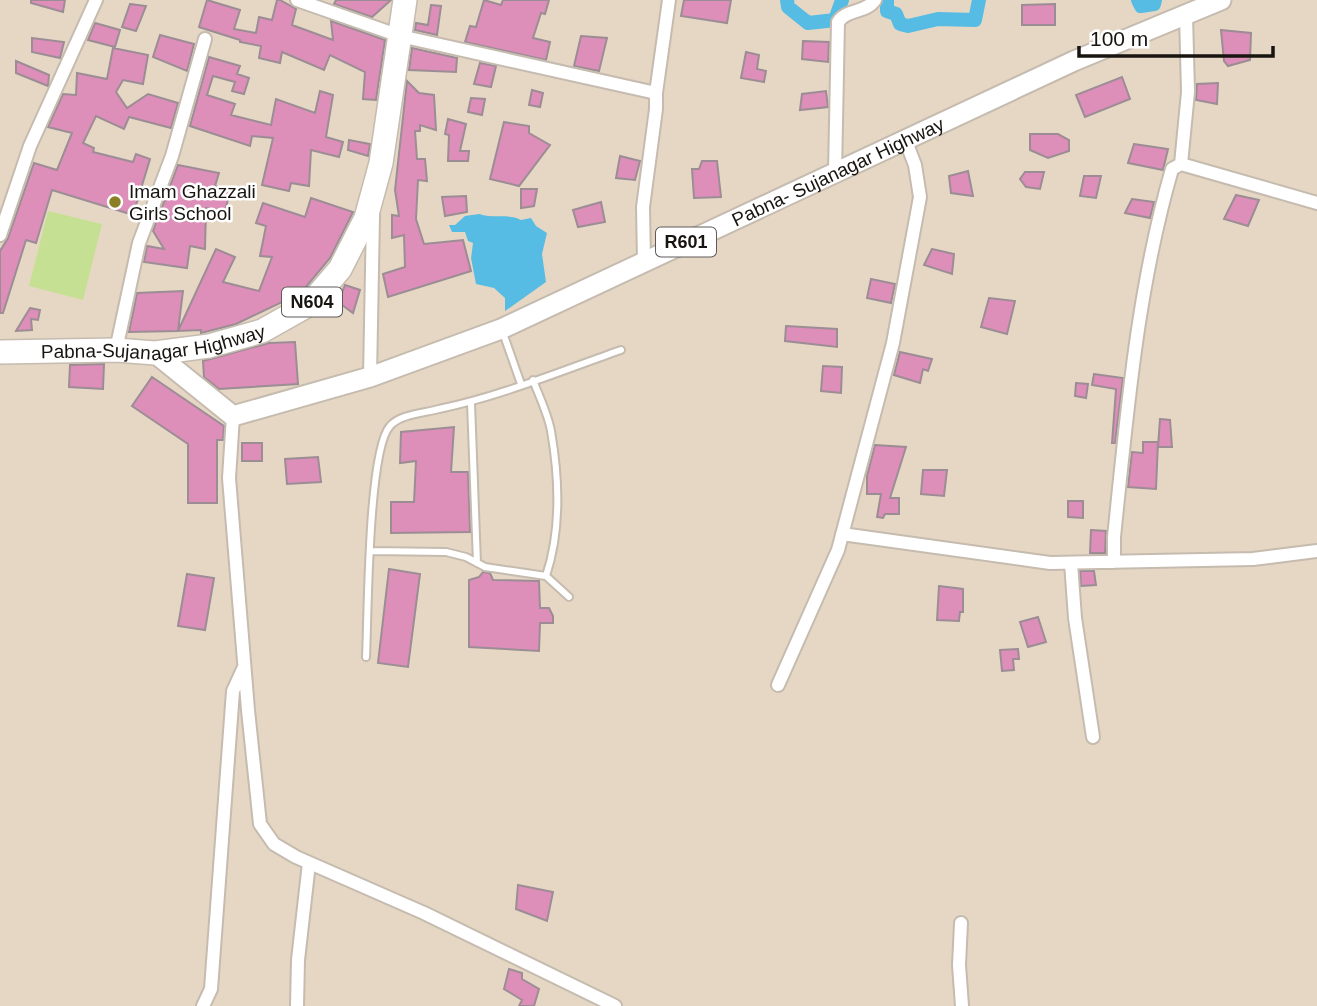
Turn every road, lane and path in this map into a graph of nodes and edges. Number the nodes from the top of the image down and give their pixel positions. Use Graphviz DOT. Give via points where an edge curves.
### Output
graph roads {
  1 [pos="96,0"];
  2 [pos="297,0"];
  3 [pos="405,0"];
  4 [pos="669,0"];
  5 [pos="875,0"];
  6 [pos="1221,0"];
  7 [pos="1186,15"];
  8 [pos="400,36"];
  9 [pos="205,38"];
  10 [pos="656,93"];
  11 [pos="905,139"];
  12 [pos="1181,164"];
  13 [pos="835,172"];
  14 [pos="373,191"];
  15 [pos="1317,203"];
  16 [pos="0,235"];
  17 [pos="644,261"];
  18 [pos="501,329"];
  19 [pos="116,350"];
  20 [pos="621,350"];
  21 [pos="0,352"];
  22 [pos="155,352"];
  23 [pos="370,377"];
  24 [pos="533,380"];
  25 [pos="521,384"];
  26 [pos="471,402"];
  27 [pos="233,416"];
  28 [pos="842,534"];
  29 [pos="372,551"];
  30 [pos="1317,551"];
  31 [pos="1071,562"];
  32 [pos="1114,562"];
  33 [pos="477,563"];
  34 [pos="546,576"];
  35 [pos="569,597"];
  36 [pos="366,657"];
  37 [pos="244,666"];
  38 [pos="778,685"];
  39 [pos="1093,737"];
  40 [pos="309,863"];
  41 [pos="961,923"];
  42 [pos="203,1006"];
  43 [pos="297,1006"];
  44 [pos="615,1006"];
  45 [pos="962,1006"];
  1 -- 16 [label="street" via="30,146"];
  2 -- 8 [label="street"];
  3 -- 8 [label="highway, Pabna-Sujanagar Highway / N604"];
  4 -- 10 [label="street"];
  5 -- 13 [label="street" via="838,22"];
  6 -- 7 [label="main road, Pabna- Sujanagar Highway / R601"];
  7 -- 11 [label="main road, Pabna- Sujanagar Highway / R601"];
  7 -- 12 [label="street" via="1188,92"];
  8 -- 10 [label="street"];
  8 -- 14 [label="highway, Pabna-Sujanagar Highway / N604"];
  9 -- 19 [label="street" via="172,156 139,243"];
  10 -- 17 [label="street" via="643,207"];
  11 -- 13 [label="main road, Pabna- Sujanagar Highway / R601"];
  11 -- 28 [label="street" via="920,197 892,343"];
  12 -- 15 [label="street"];
  12 -- 32 [label="street" via="1172,169 1165,194 1138,320"];
  13 -- 17 [label="main road, Pabna- Sujanagar Highway / R601"];
  14 -- 22 [label="highway, Pabna-Sujanagar Highway / N604" via="366,218 340,269 310,304 262,331 209,346"];
  14 -- 23 [label="street"];
  17 -- 18 [label="main road, Pabna- Sujanagar Highway / R601"];
  18 -- 23 [label="main road, Pabna- Sujanagar Highway / R601"];
  18 -- 25 [label="lane"];
  19 -- 21 [label="highway, Pabna-Sujanagar Highway / N604"];
  19 -- 22 [label="highway, Pabna-Sujanagar Highway / N604"];
  20 -- 24 [label="lane"];
  22 -- 27 [label="main road"];
  23 -- 27 [label="main road, Pabna- Sujanagar Highway / R601"];
  24 -- 25 [label="lane"];
  24 -- 34 [label="lane" via="551,429 557,500"];
  25 -- 26 [label="lane"];
  26 -- 29 [label="lane" via="408,416 391,423 383,435"];
  26 -- 33 [label="lane"];
  27 -- 37 [label="street" via="229,478"];
  28 -- 31 [label="street"];
  28 -- 38 [label="street"];
  29 -- 33 [label="lane" via="446,552"];
  29 -- 36 [label="lane"];
  30 -- 32 [label="street" via="1253,559"];
  31 -- 32 [label="street"];
  31 -- 39 [label="street"];
  33 -- 34 [label="lane"];
  34 -- 35 [label="lane"];
  37 -- 40 [label="street" via="260,824 274,844"];
  37 -- 42 [label="street" via="231,702 211,989"];
  40 -- 43 [label="street"];
  40 -- 44 [label="street"];
  41 -- 45 [label="street"];
}
